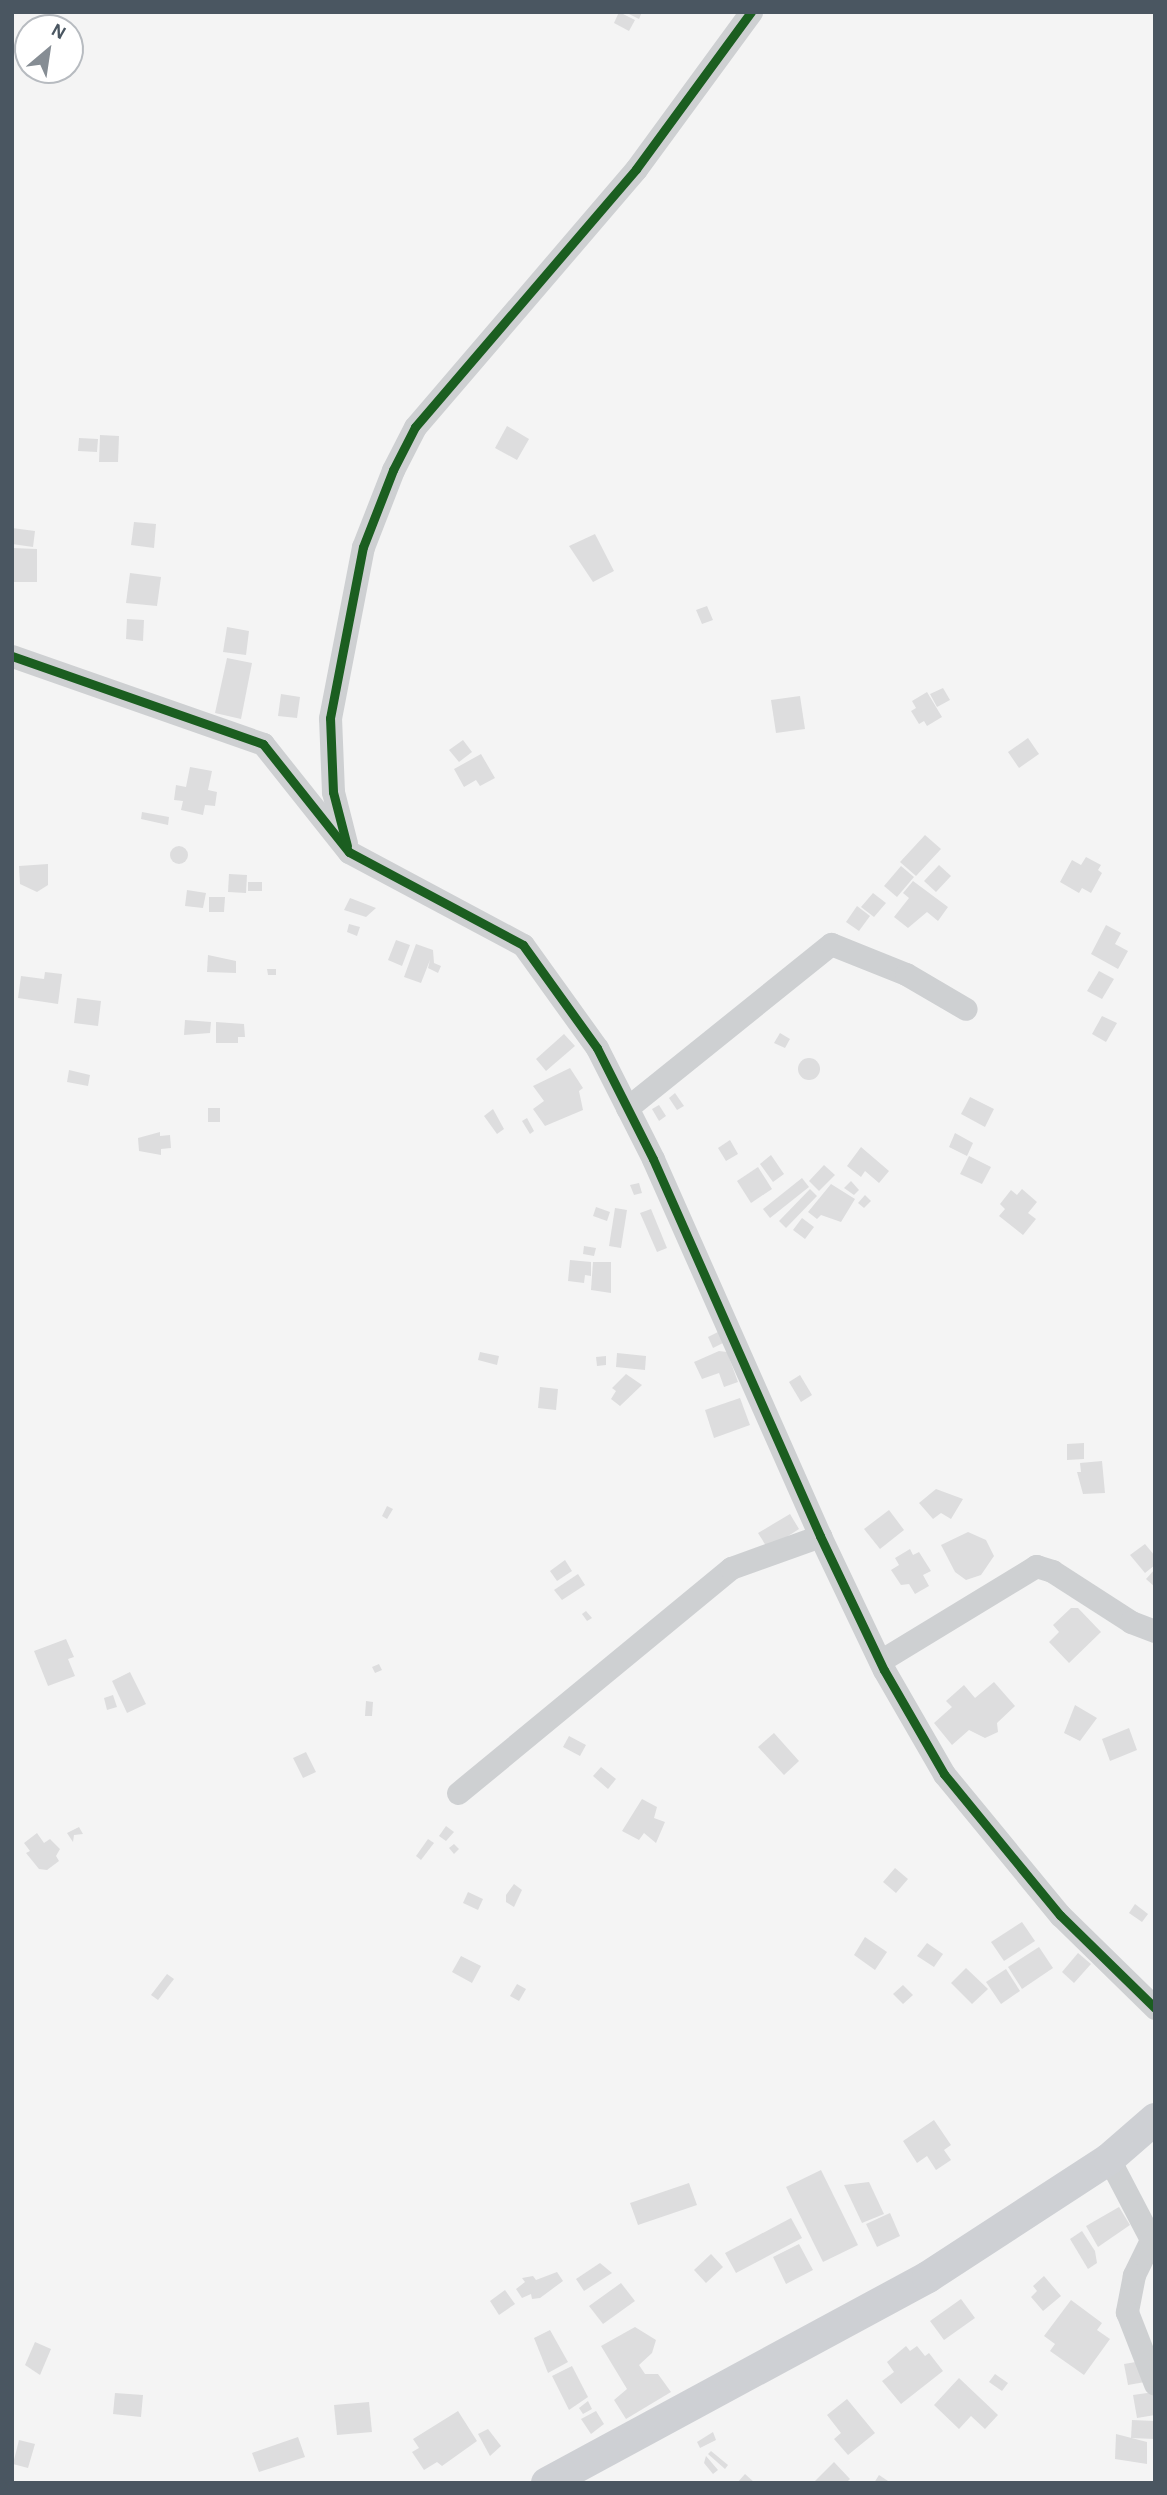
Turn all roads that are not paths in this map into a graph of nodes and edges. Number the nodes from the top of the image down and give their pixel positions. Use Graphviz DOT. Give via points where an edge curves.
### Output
graph roads {
  1 [pos="751,12"];
  2 [pos="12,656"];
  3 [pos="349,852"];
  4 [pos="966,1009"];
  5 [pos="627,1108"];
  6 [pos="820,1536"];
  7 [pos="1155,1631"];
  8 [pos="880,1661"];
  9 [pos="458,1793"];
  10 [pos="1155,2008"];
  11 [pos="1155,2119"];
  12 [pos="1109,2159"];
  13 [pos="1152,2244"];
  14 [pos="1155,2384"];
  15 [pos="547,2483"];
  1 -- 3 [label="street" via="636,169 415,426 393,470 363,547 330,718 333,792"];
  2 -- 3 [label="street" via="263,744"];
  3 -- 5 [label="street" via="523,944 597,1048"];
  4 -- 5 [label="street" via="906,974 831,944"];
  5 -- 6 [label="street"];
  6 -- 8 [label="street"];
  6 -- 9 [label="street" via="731,1569"];
  7 -- 8 [label="street" via="1131,1622 1052,1571 1036,1566"];
  8 -- 10 [label="street" via="944,1774 1060,1915"];
  11 -- 12 [label="street"];
  12 -- 13 [label="street"];
  12 -- 15 [label="street" via="928,2277"];
  13 -- 14 [label="street" via="1134,2275 1127,2312"];
}
